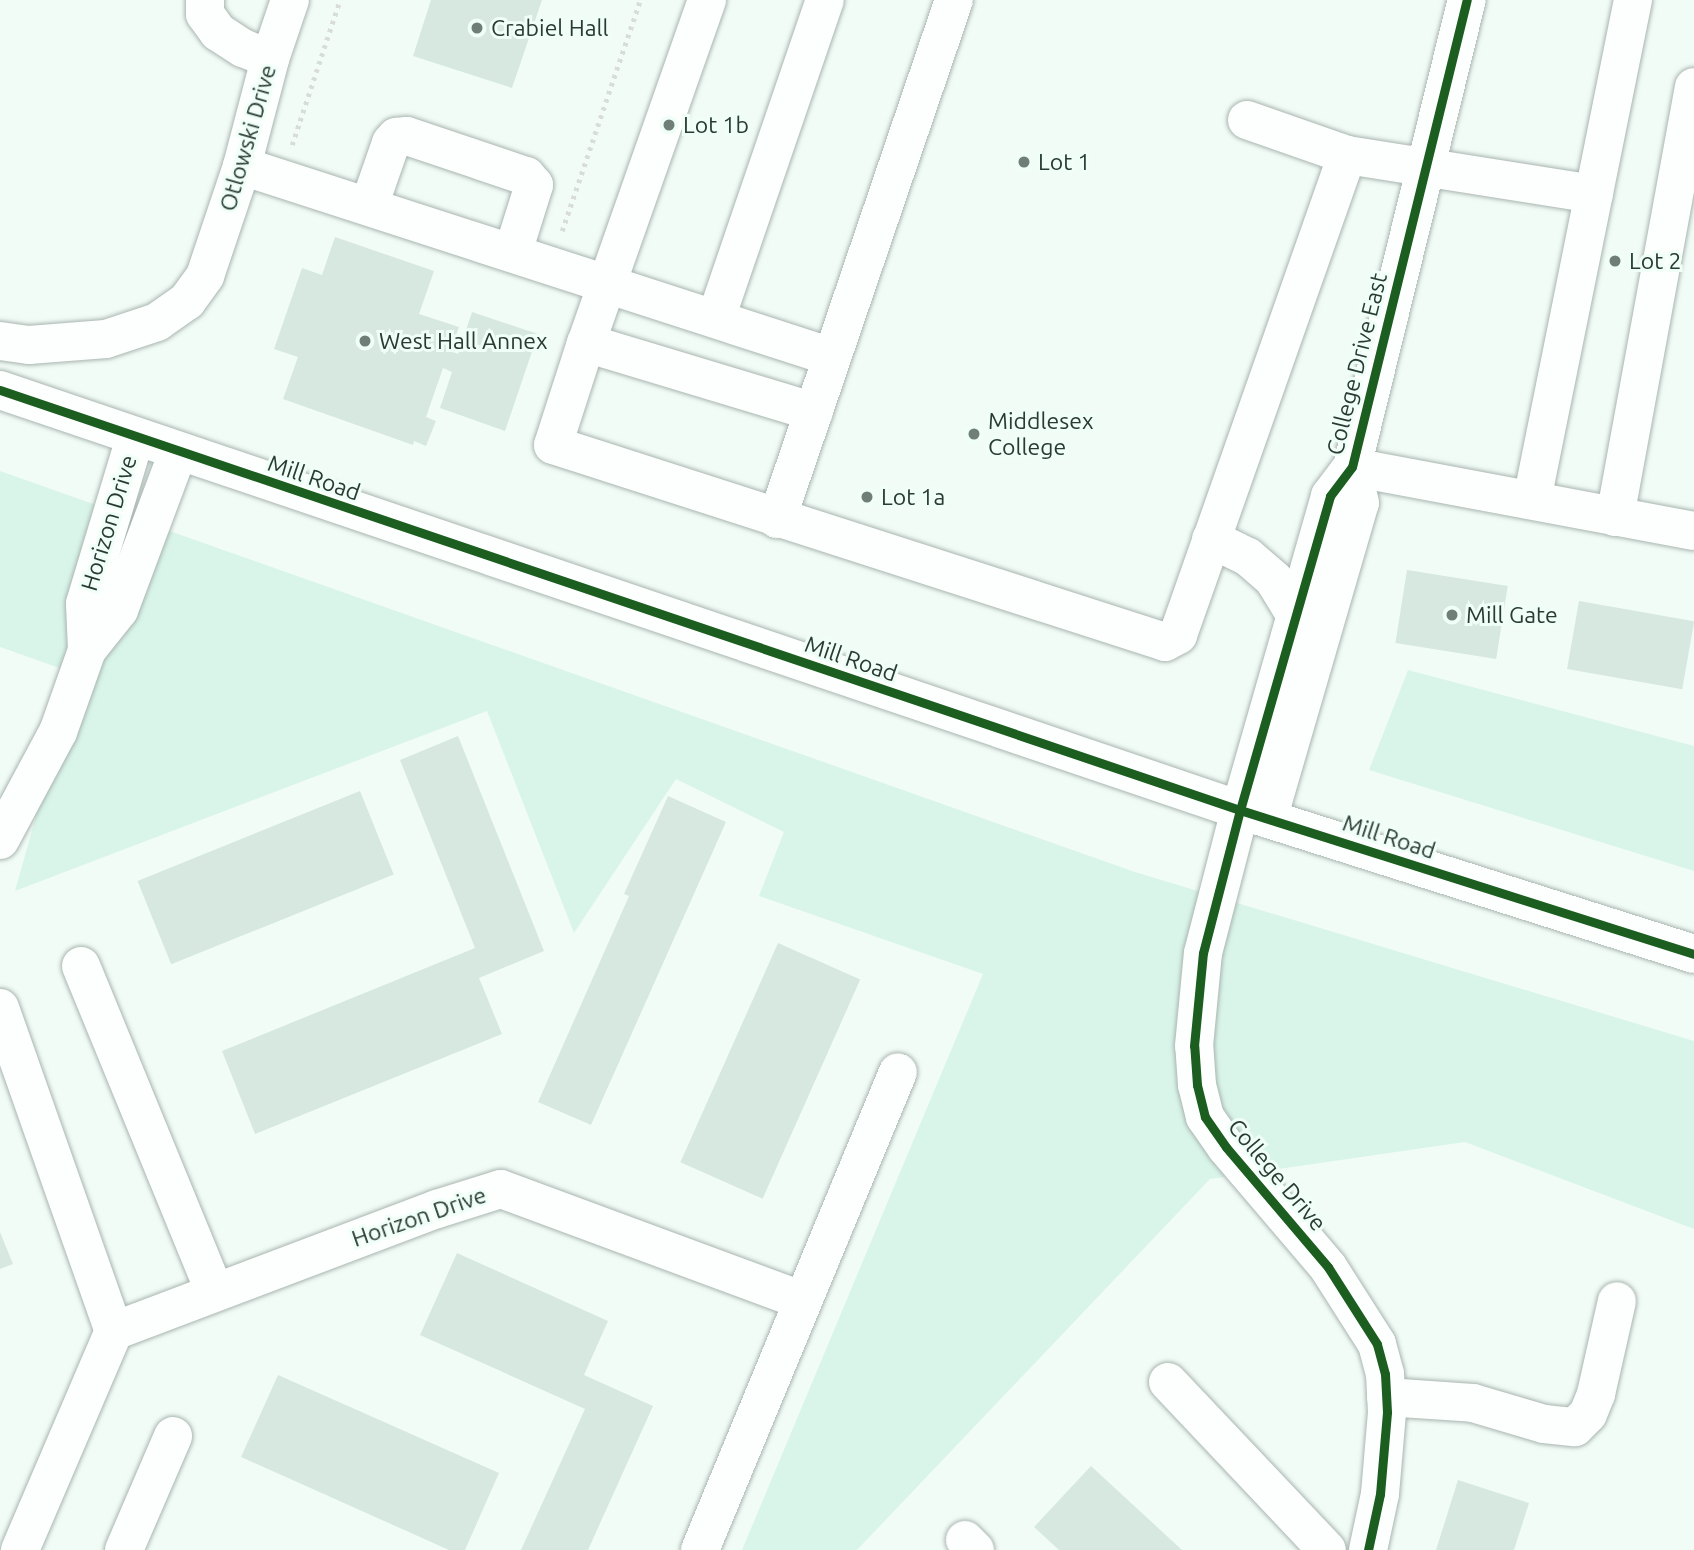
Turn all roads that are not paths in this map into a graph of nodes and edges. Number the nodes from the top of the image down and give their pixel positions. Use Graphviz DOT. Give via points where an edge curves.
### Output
graph roads {
  1 [pos="205,0"];
  2 [pos="290,0"];
  3 [pos="707,0"];
  4 [pos="825,0"];
  5 [pos="954,0"];
  6 [pos="1467,0"];
  7 [pos="1633,0"];
  8 [pos="270,59"];
  9 [pos="1694,87"];
  10 [pos="1247,120"];
  11 [pos="1347,155"];
  12 [pos="242,166"];
  13 [pos="1427,166"];
  14 [pos="1594,194"];
  15 [pos="369,206"];
  16 [pos="513,252"];
  17 [pos="609,283"];
  18 [pos="716,318"];
  19 [pos="0,341"];
  20 [pos="586,343"];
  21 [pos="832,357"];
  22 [pos="0,390"];
  23 [pos="814,412"];
  24 [pos="135,438"];
  25 [pos="178,452"];
  26 [pos="1352,467"];
  27 [pos="1532,500"];
  28 [pos="1615,517"];
  29 [pos="777,519"];
  30 [pos="1694,531"];
  31 [pos="1211,540"];
  32 [pos="1331,549"];
  33 [pos="1296,615"];
  34 [pos="87,650"];
  35 [pos="1254,815"];
  36 [pos="0,840"];
  37 [pos="1694,954"];
  38 [pos="80,966"];
  39 [pos="0,1008"];
  40 [pos="898,1072"];
  41 [pos="215,1292"];
  42 [pos="803,1301"];
  43 [pos="1617,1301"];
  44 [pos="114,1331"];
  45 [pos="1168,1382"];
  46 [pos="1386,1397"];
  47 [pos="173,1436"];
  48 [pos="20,1550"];
  49 [pos="124,1550"];
  50 [pos="700,1550"];
  51 [pos="1327,1550"];
  52 [pos="1368,1550"];
  1 -- 8 [label="street" via="205,14 218,32"];
  2 -- 8 [label="street, Otlowski Drive"];
  3 -- 17 [label="street"];
  4 -- 18 [label="street"];
  5 -- 21 [label="street"];
  6 -- 13 [label="street, College Drive East"];
  7 -- 14 [label="street"];
  8 -- 12 [label="street, Otlowski Drive"];
  9 -- 28 [label="street"];
  10 -- 11 [label="street"];
  11 -- 13 [label="street"];
  11 -- 31 [label="street"];
  12 -- 15 [label="street"];
  12 -- 19 [label="street, Otlowski Drive" via="205,276 187,301 157,322 106,339 29,345"];
  13 -- 14 [label="street"];
  13 -- 26 [label="street, College Drive East"];
  14 -- 27 [label="street"];
  15 -- 16 [label="street"];
  15 -- 16 [label="street" via="391,143 407,136 526,176 534,185"];
  16 -- 17 [label="street"];
  17 -- 18 [label="street"];
  17 -- 20 [label="street"];
  18 -- 21 [label="street"];
  20 -- 23 [label="street"];
  20 -- 29 [label="street" via="553,445"];
  21 -- 23 [label="street"];
  22 -- 24 [label="street, Mill Road"];
  23 -- 29 [label="street"];
  24 -- 25 [label="street, Mill Road"];
  24 -- 34 [label="street, Horizon Drive" via="85,604"];
  25 -- 34 [label="street, Horizon Drive" via="119,610"];
  25 -- 35 [label="street, Mill Road"];
  26 -- 27 [label="street"];
  26 -- 32 [label="street, College Drive East" via="1331,496"];
  27 -- 28 [label="street"];
  28 -- 30 [label="street"];
  29 -- 31 [label="street" via="1165,642 1178,635"];
  31 -- 33 [label="street" via="1257,565 1274,580"];
  32 -- 33 [label="street, College Drive East"];
  32 -- 35 [label="street, College Drive East"];
  33 -- 35 [label="street, College Drive East"];
  34 -- 36 [label="street, Horizon Drive" via="58,732"];
  35 -- 37 [label="street, Mill Road"];
  35 -- 46 [label="street, College Drive" via="1203,953 1194,1046 1197,1086 1205,1117 1328,1267 1377,1345"];
  38 -- 41 [label="street"];
  39 -- 44 [label="street"];
  40 -- 42 [label="street"];
  41 -- 42 [label="street, Horizon Drive" via="501,1189"];
  41 -- 44 [label="street, Horizon Drive"];
  42 -- 50 [label="street"];
  43 -- 46 [label="street" via="1596,1394 1588,1414 1575,1427 1544,1424 1473,1403"];
  44 -- 48 [label="street"];
  45 -- 51 [label="street"];
  46 -- 52 [label="street, College Drive" via="1380,1494"];
  47 -- 49 [label="street"];
}
